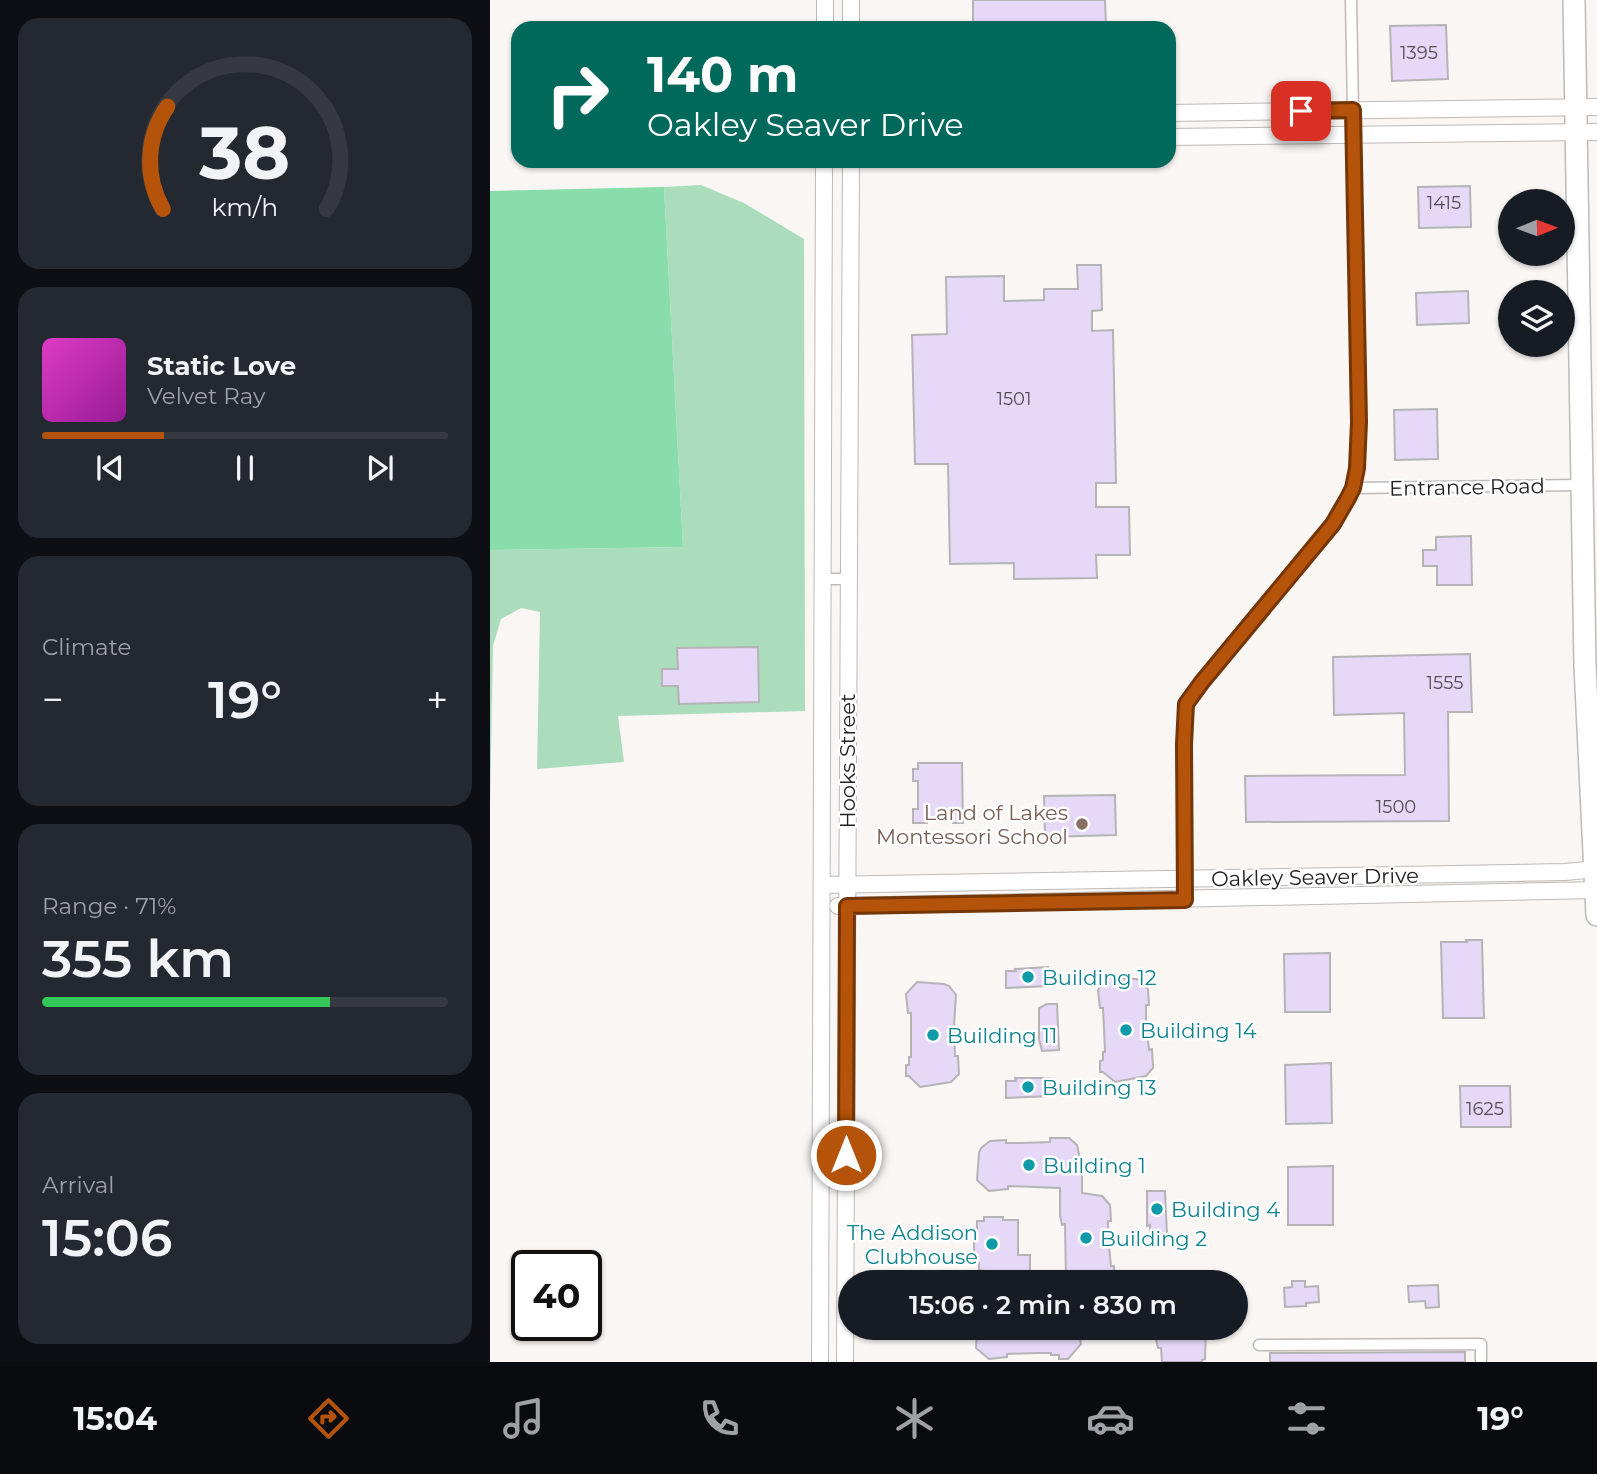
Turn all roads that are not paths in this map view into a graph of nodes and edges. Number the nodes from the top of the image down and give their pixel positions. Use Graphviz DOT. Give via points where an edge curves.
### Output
graph roads {
  1 [pos="825,0"];
  2 [pos="851,0"];
  3 [pos="1351,0"];
  4 [pos="1574,0"];
  5 [pos="825,21"];
  6 [pos="851,21"];
  7 [pos="1586,108"];
  8 [pos="1353,110"];
  9 [pos="1176,113"];
  10 [pos="1587,132"];
  11 [pos="1354,135"];
  12 [pos="1176,137"];
  13 [pos="824,168"];
  14 [pos="850,168"];
  15 [pos="1580,387"];
  16 [pos="1597,439"];
  17 [pos="1353,488"];
  18 [pos="1589,492"];
  19 [pos="822,579"];
  20 [pos="847,579"];
  21 [pos="1185,880"];
  22 [pos="1596,880"];
  23 [pos="1038,882"];
  24 [pos="822,885"];
  25 [pos="847,886"];
  26 [pos="1185,900"];
  27 [pos="1039,903"];
  28 [pos="847,906"];
  29 [pos="822,907"];
  30 [pos="1597,915"];
  31 [pos="1259,1345"];
  32 [pos="820,1362"];
  33 [pos="845,1362"];
  34 [pos="1481,1362"];
  1 -- 5 [label="street"];
  2 -- 6 [label="street"];
  3 -- 8 [label="street"];
  4 -- 7 [label="highway"];
  7 -- 8 [label="street"];
  7 -- 10 [label="highway"];
  8 -- 9 [label="street"];
  8 -- 11 [label="street"];
  10 -- 11 [label="street"];
  10 -- 15 [label="highway"];
  11 -- 12 [label="street"];
  11 -- 17 [label="street" via="1359,444"];
  13 -- 19 [label="street, Hooks Street"];
  14 -- 20 [label="street, Hooks Street"];
  15 -- 16 [label="highway"];
  15 -- 18 [label="highway"];
  17 -- 18 [label="street, Entrance Road"];
  17 -- 21 [label="street" via="1333,524 1186,704"];
  18 -- 22 [label="highway" via="1585,666"];
  19 -- 20 [label="street"];
  19 -- 24 [label="street, Hooks Street"];
  20 -- 25 [label="street, Hooks Street"];
  21 -- 22 [label="street, Oakley Seaver Drive" via="1565,872"];
  21 -- 23 [label="street, Oakley Seaver Drive"];
  21 -- 26 [label="street"];
  22 -- 26 [label="street, Oakley Seaver Drive"];
  22 -- 30 [label="highway"];
  23 -- 25 [label="street, Oakley Seaver Drive"];
  23 -- 27 [label="street"];
  24 -- 25 [label="street, Oakley Seaver Drive"];
  24 -- 29 [label="street, Hooks Street"];
  25 -- 28 [label="street, Hooks Street"];
  26 -- 27 [label="street, Oakley Seaver Drive"];
  27 -- 28 [label="street, Oakley Seaver Drive"];
  28 -- 29 [label="street, Oakley Seaver Drive"];
  28 -- 33 [label="street, Hooks Street"];
  29 -- 32 [label="street, Hooks Street"];
  31 -- 34 [label="street" via="1481,1344"];
}
